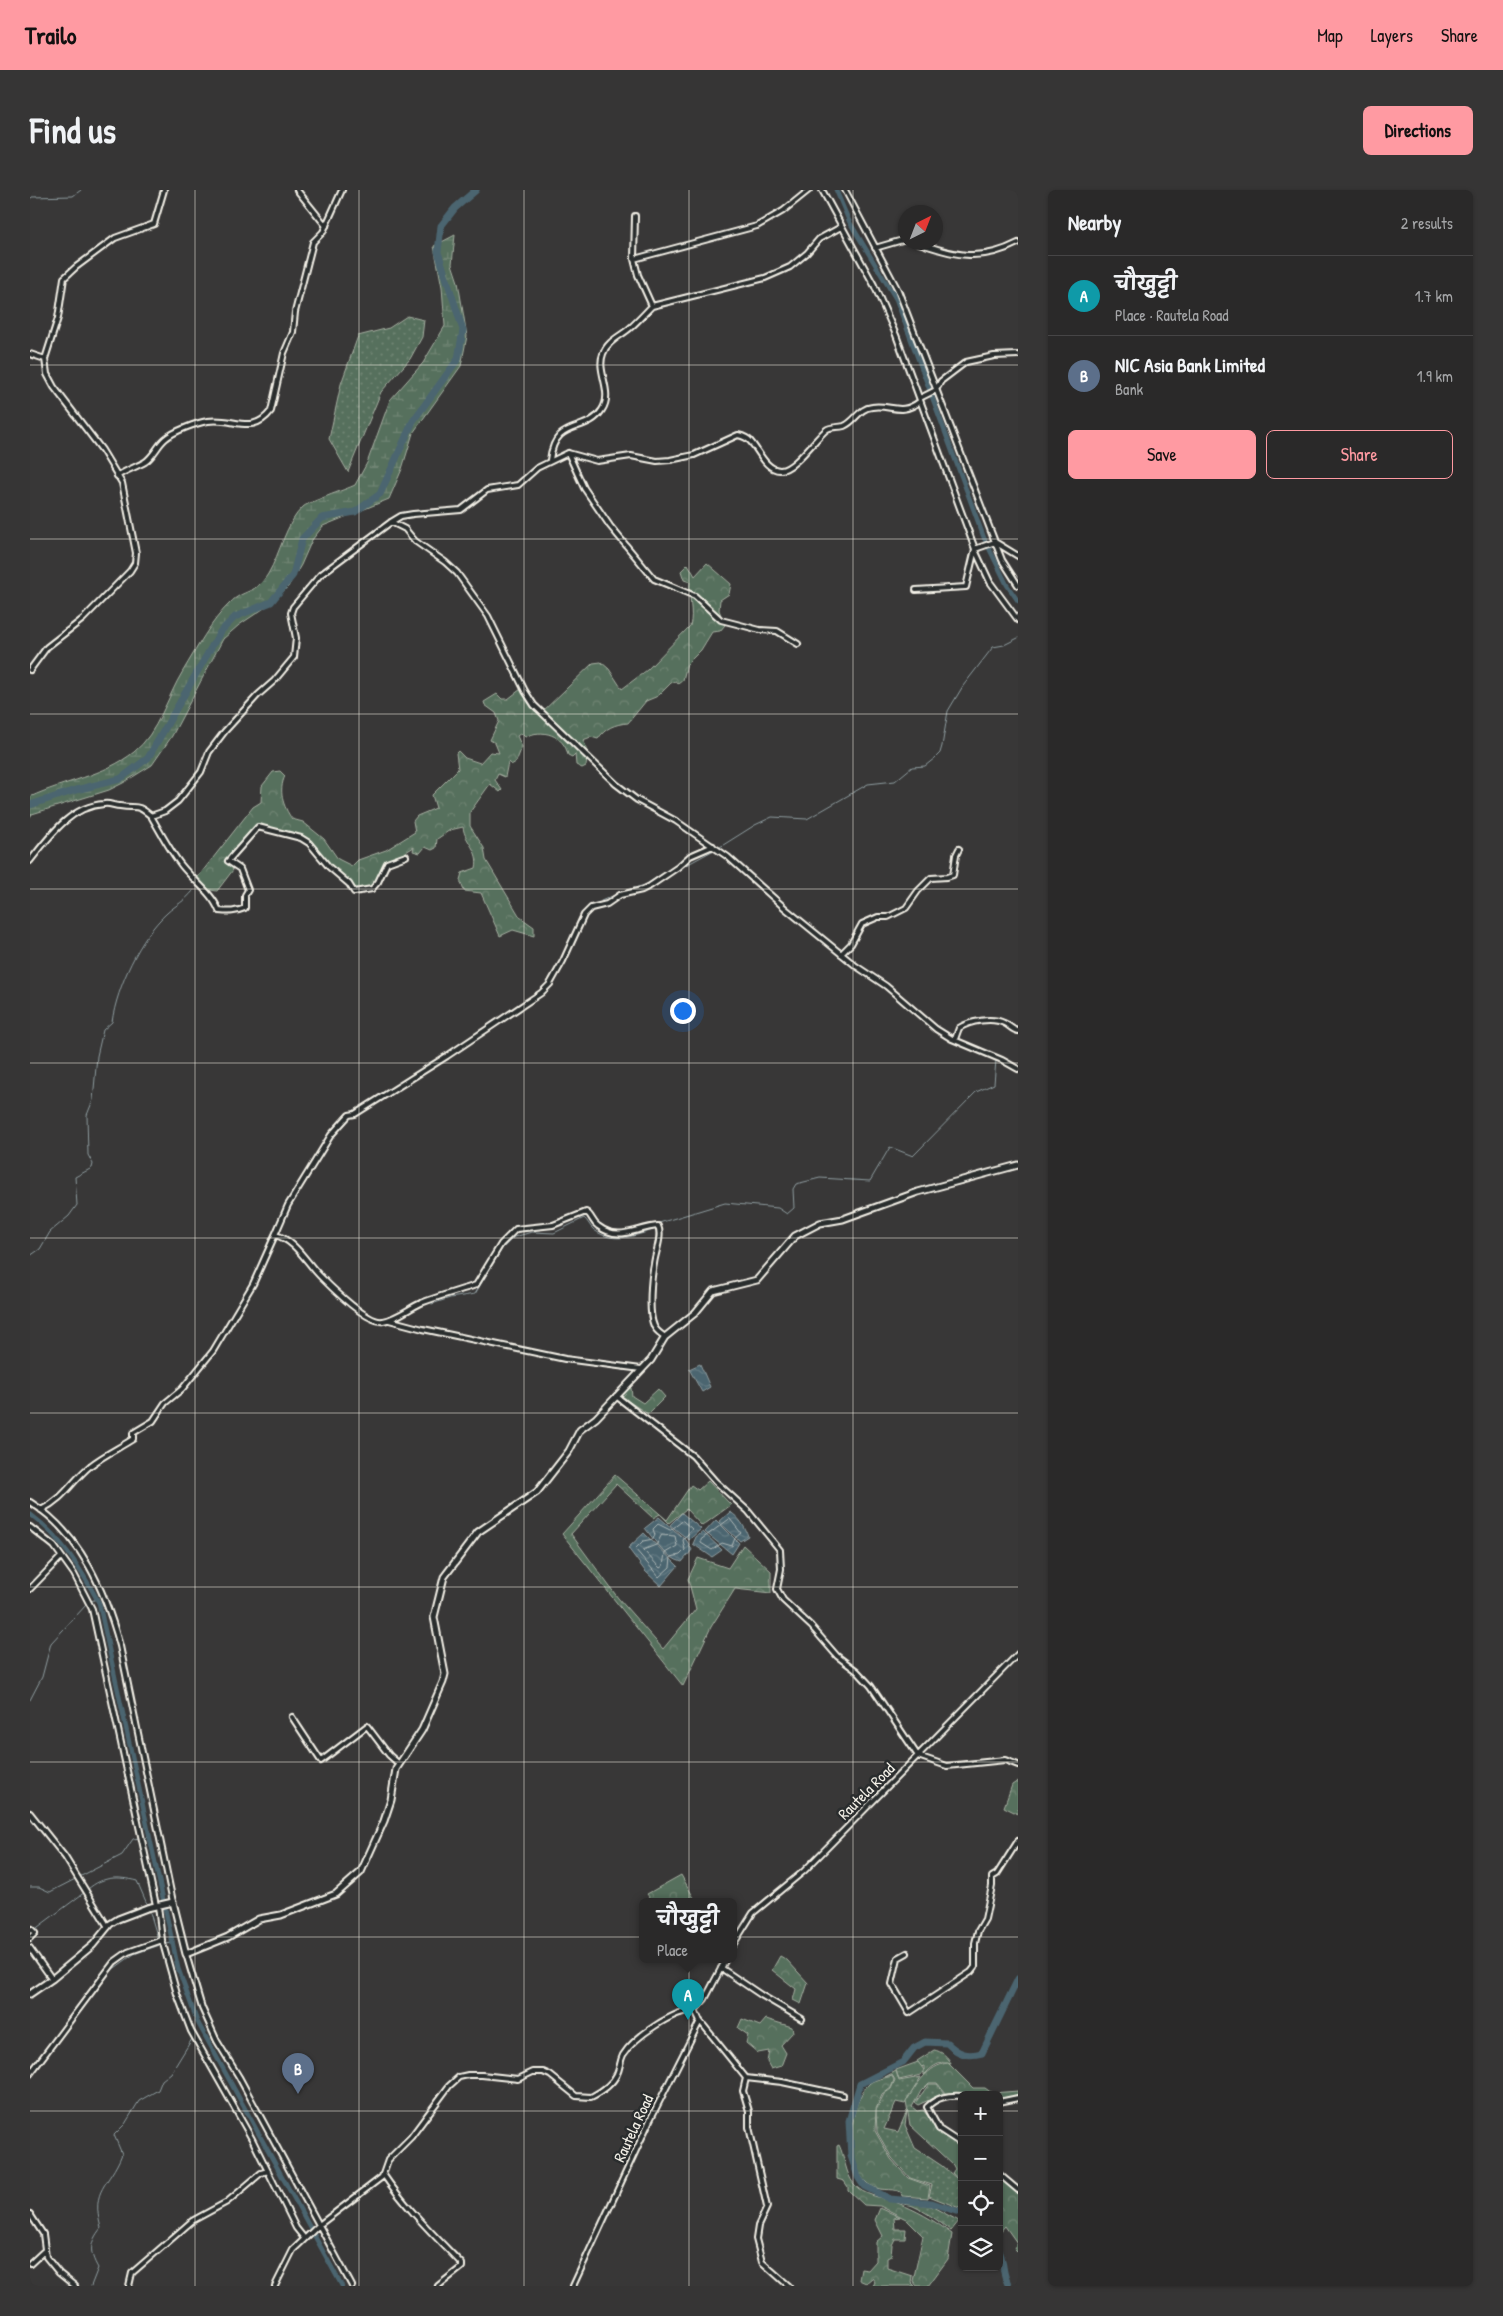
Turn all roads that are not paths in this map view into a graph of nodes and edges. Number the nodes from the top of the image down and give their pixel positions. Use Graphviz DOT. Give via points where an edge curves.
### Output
graph roads {
  1 [pos="164,190"];
  2 [pos="297,190"];
  3 [pos="342,190"];
  4 [pos="809,190"];
  5 [pos="822,190"];
  6 [pos="845,190"];
  7 [pos="635,216"];
  8 [pos="326,226"];
  9 [pos="841,227"];
  10 [pos="898,241"];
  11 [pos="1018,243"];
  12 [pos="875,248"];
  13 [pos="939,250"];
  14 [pos="634,259"];
  15 [pos="652,306"];
  16 [pos="30,354"];
  17 [pos="1018,355"];
  18 [pos="44,359"];
  19 [pos="936,390"];
  20 [pos="919,400"];
  21 [pos="568,453"];
  22 [pos="550,460"];
  23 [pos="117,476"];
  24 [pos="391,522"];
  25 [pos="993,543"];
  26 [pos="977,548"];
  27 [pos="1018,556"];
  28 [pos="1018,585"];
  29 [pos="916,590"];
  30 [pos="1018,620"];
  31 [pos="798,644"];
  32 [pos="30,670"];
  33 [pos="151,816"];
  34 [pos="713,846"];
  35 [pos="959,848"];
  36 [pos="406,856"];
  37 [pos="30,861"];
  38 [pos="841,954"];
  39 [pos="1018,1031"];
  40 [pos="955,1039"];
  41 [pos="1018,1069"];
  42 [pos="1018,1165"];
  43 [pos="275,1234"];
  44 [pos="388,1320"];
  45 [pos="665,1337"];
  46 [pos="641,1370"];
  47 [pos="616,1396"];
  48 [pos="30,1502"];
  49 [pos="41,1510"];
  50 [pos="30,1527"];
  51 [pos="61,1557"];
  52 [pos="30,1589"];
  53 [pos="1018,1654"];
  54 [pos="292,1717"];
  55 [pos="918,1756"];
  56 [pos="400,1764"];
  57 [pos="1018,1765"];
  58 [pos="30,1813"];
  59 [pos="1018,1841"];
  60 [pos="171,1903"];
  61 [pos="159,1905"];
  62 [pos="108,1927"];
  63 [pos="31,1929"];
  64 [pos="30,1938"];
  65 [pos="737,1939"];
  66 [pos="162,1940"];
  67 [pos="30,1948"];
  68 [pos="907,1953"];
  69 [pos="186,1954"];
  70 [pos="724,1963"];
  71 [pos="721,1968"];
  72 [pos="52,1979"];
  73 [pos="30,1994"];
  74 [pos="695,2010"];
  75 [pos="802,2019"];
  76 [pos="700,2021"];
  77 [pos="30,2074"];
  78 [pos="746,2078"];
  79 [pos="843,2095"];
  80 [pos="958,2096"];
  81 [pos="1018,2098"];
  82 [pos="1003,2101"];
  83 [pos="958,2141"];
  84 [pos="268,2171"];
  85 [pos="384,2174"];
  86 [pos="1003,2177"];
  87 [pos="1018,2190"];
  88 [pos="30,2214"];
  89 [pos="319,2225"];
  90 [pos="305,2237"];
  91 [pos="45,2250"];
  92 [pos="30,2264"];
  93 [pos="75,2286"];
  94 [pos="129,2286"];
  95 [pos="275,2286"];
  96 [pos="352,2286"];
  97 [pos="438,2286"];
  98 [pos="573,2286"];
  99 [pos="789,2286"];
  1 -- 18 [label="street" via="154,224 115,238 64,278 58,318"];
  2 -- 8 [label="street"];
  3 -- 8 [label="street"];
  4 -- 14 [label="street" via="783,211 756,226"];
  5 -- 9 [label="street"];
  6 -- 12 [label="street"];
  7 -- 14 [label="street"];
  8 -- 23 [label="street" via="312,242 293,332 284,353 271,411 266,418 254,425 206,422 177,433 164,440 144,462"];
  9 -- 15 [label="street" via="819,239 790,267 765,278"];
  9 -- 20 [label="street" via="874,285"];
  10 -- 12 [label="street"];
  11 -- 13 [label="street" via="969,257"];
  12 -- 19 [label="street" via="898,290"];
  14 -- 15 [label="street"];
  15 -- 22 [label="street" via="607,345 602,355 606,399 602,410 559,434 552,445"];
  16 -- 18 [label="street"];
  17 -- 19 [label="street" via="966,362 941,381"];
  18 -- 23 [label="street" via="54,387 102,450"];
  19 -- 20 [label="street"];
  19 -- 25 [label="street"];
  20 -- 21 [label="street" via="912,408 899,410 879,406 863,410 846,426 826,430 783,470 765,461 751,442 738,434 694,454 670,460 631,456 597,460"];
  20 -- 26 [label="street"];
  21 -- 22 [label="street"];
  21 -- 31 [label="street" via="584,488 610,526 654,579 695,596 721,620 777,631"];
  22 -- 24 [label="street" via="518,485 487,490 461,510 401,516"];
  23 -- 32 [label="street" via="122,483 132,528 135,563 83,619 46,647"];
  24 -- 33 [label="street" via="320,575 306,590 291,613 296,638 294,657 208,752 201,772 178,801"];
  24 -- 34 [label="street" via="405,529 415,541 457,573 488,616 534,705 616,784"];
  25 -- 26 [label="street"];
  25 -- 27 [label="street"];
  25 -- 28 [label="street"];
  26 -- 29 [label="street" via="966,587"];
  26 -- 30 [label="street" via="990,582"];
  33 -- 36 [label="street" via="183,868 215,900 220,911 235,912 245,908 248,890 240,869 228,861 258,827 309,843 354,892 372,889 387,863"];
  33 -- 37 [label="street" via="137,806 120,807 106,803 92,806 55,828"];
  34 -- 38 [label="street"];
  34 -- 43 [label="street" via="690,856 642,890 620,895 607,904 591,908 584,915 550,984 541,993 447,1056 355,1114 348,1115 306,1175"];
  35 -- 38 [label="street" via="952,875 931,878 906,908 862,924"];
  38 -- 40 [label="street" via="886,986 936,1029"];
  39 -- 40 [label="street" via="996,1020 959,1028"];
  40 -- 41 [label="street"];
  42 -- 45 [label="street" via="918,1192 843,1219 820,1223 795,1236 757,1280 712,1291 695,1313"];
  43 -- 44 [label="street" via="292,1244 321,1277 364,1314 375,1321"];
  43 -- 49 [label="street" via="238,1310 182,1389 165,1404 153,1421 133,1433 132,1439 90,1465 53,1504"];
  44 -- 45 [label="street" via="420,1304 476,1285 501,1244 516,1229 553,1225 586,1212 596,1225 621,1236 660,1228 652,1289 653,1323"];
  44 -- 46 [label="street" via="565,1359"];
  45 -- 46 [label="street"];
  46 -- 47 [label="street"];
  47 -- 55 [label="street" via="693,1456 715,1482 744,1506 780,1550 776,1589 783,1600 871,1686"];
  47 -- 56 [label="street" via="580,1430 569,1451 537,1492 478,1532 444,1577 434,1617 445,1674 422,1730"];
  48 -- 49 [label="street"];
  49 -- 60 [label="street" via="76,1547 94,1574 109,1608 120,1646"];
  50 -- 51 [label="street" via="54,1546"];
  51 -- 52 [label="street"];
  51 -- 61 [label="street" via="92,1609"];
  53 -- 55 [label="street, Rautela Road"];
  54 -- 56 [label="street" via="321,1761 367,1726"];
  55 -- 57 [label="street" via="947,1766 1005,1760"];
  55 -- 65 [label="street, Rautela Road" via="804,1871 753,1913"];
  56 -- 69 [label="street" via="384,1821 361,1872 336,1894 281,1915 259,1919 228,1937"];
  58 -- 62 [label="street" via="66,1857"];
  59 -- 68 [label="street" via="998,1874 992,1877 985,1919 975,1943 975,1968 909,2013 892,1984 898,1958"];
  60 -- 61 [label="street"];
  60 -- 69 [label="street"];
  61 -- 62 [label="street" via="118,1919"];
  61 -- 66 [label="street"];
  62 -- 72 [label="street" via="93,1945"];
  63 -- 64 [label="street" via="35,1933"];
  66 -- 77 [label="street" via="128,1952 114,1962"];
  66 -- 84 [label="street" via="191,2031"];
  67 -- 72 [label="street"];
  69 -- 89 [label="street" via="202,2008 217,2041"];
  70 -- 71 [label="street"];
  71 -- 74 [label="street" via="705,1999"];
  71 -- 75 [label="street"];
  72 -- 73 [label="street"];
  74 -- 76 [label="street"];
  74 -- 85 [label="street" via="676,2014 655,2026 624,2054 612,2082 591,2097 576,2096 543,2072 533,2072 518,2079 482,2075 459,2077 411,2137 388,2160"];
  76 -- 78 [label="street"];
  76 -- 98 [label="street, Rautela Road"];
  78 -- 79 [label="street"];
  78 -- 99 [label="street" via="743,2091 750,2111 749,2128 767,2207 756,2239 762,2262"];
  80 -- 83 [label="street" via="940,2098 927,2107 939,2129"];
  81 -- 82 [label="street"];
  84 -- 90 [label="street" via="296,2228"];
  84 -- 94 [label="street" via="228,2202 192,2222 132,2273"];
  85 -- 89 [label="street"];
  85 -- 97 [label="street" via="403,2202 462,2264"];
  86 -- 87 [label="street"];
  88 -- 91 [label="street" via="43,2234"];
  89 -- 90 [label="street"];
  89 -- 96 [label="street"];
  90 -- 95 [label="street" via="293,2250"];
  91 -- 92 [label="street"];
  91 -- 93 [label="street" via="52,2266"];
}
